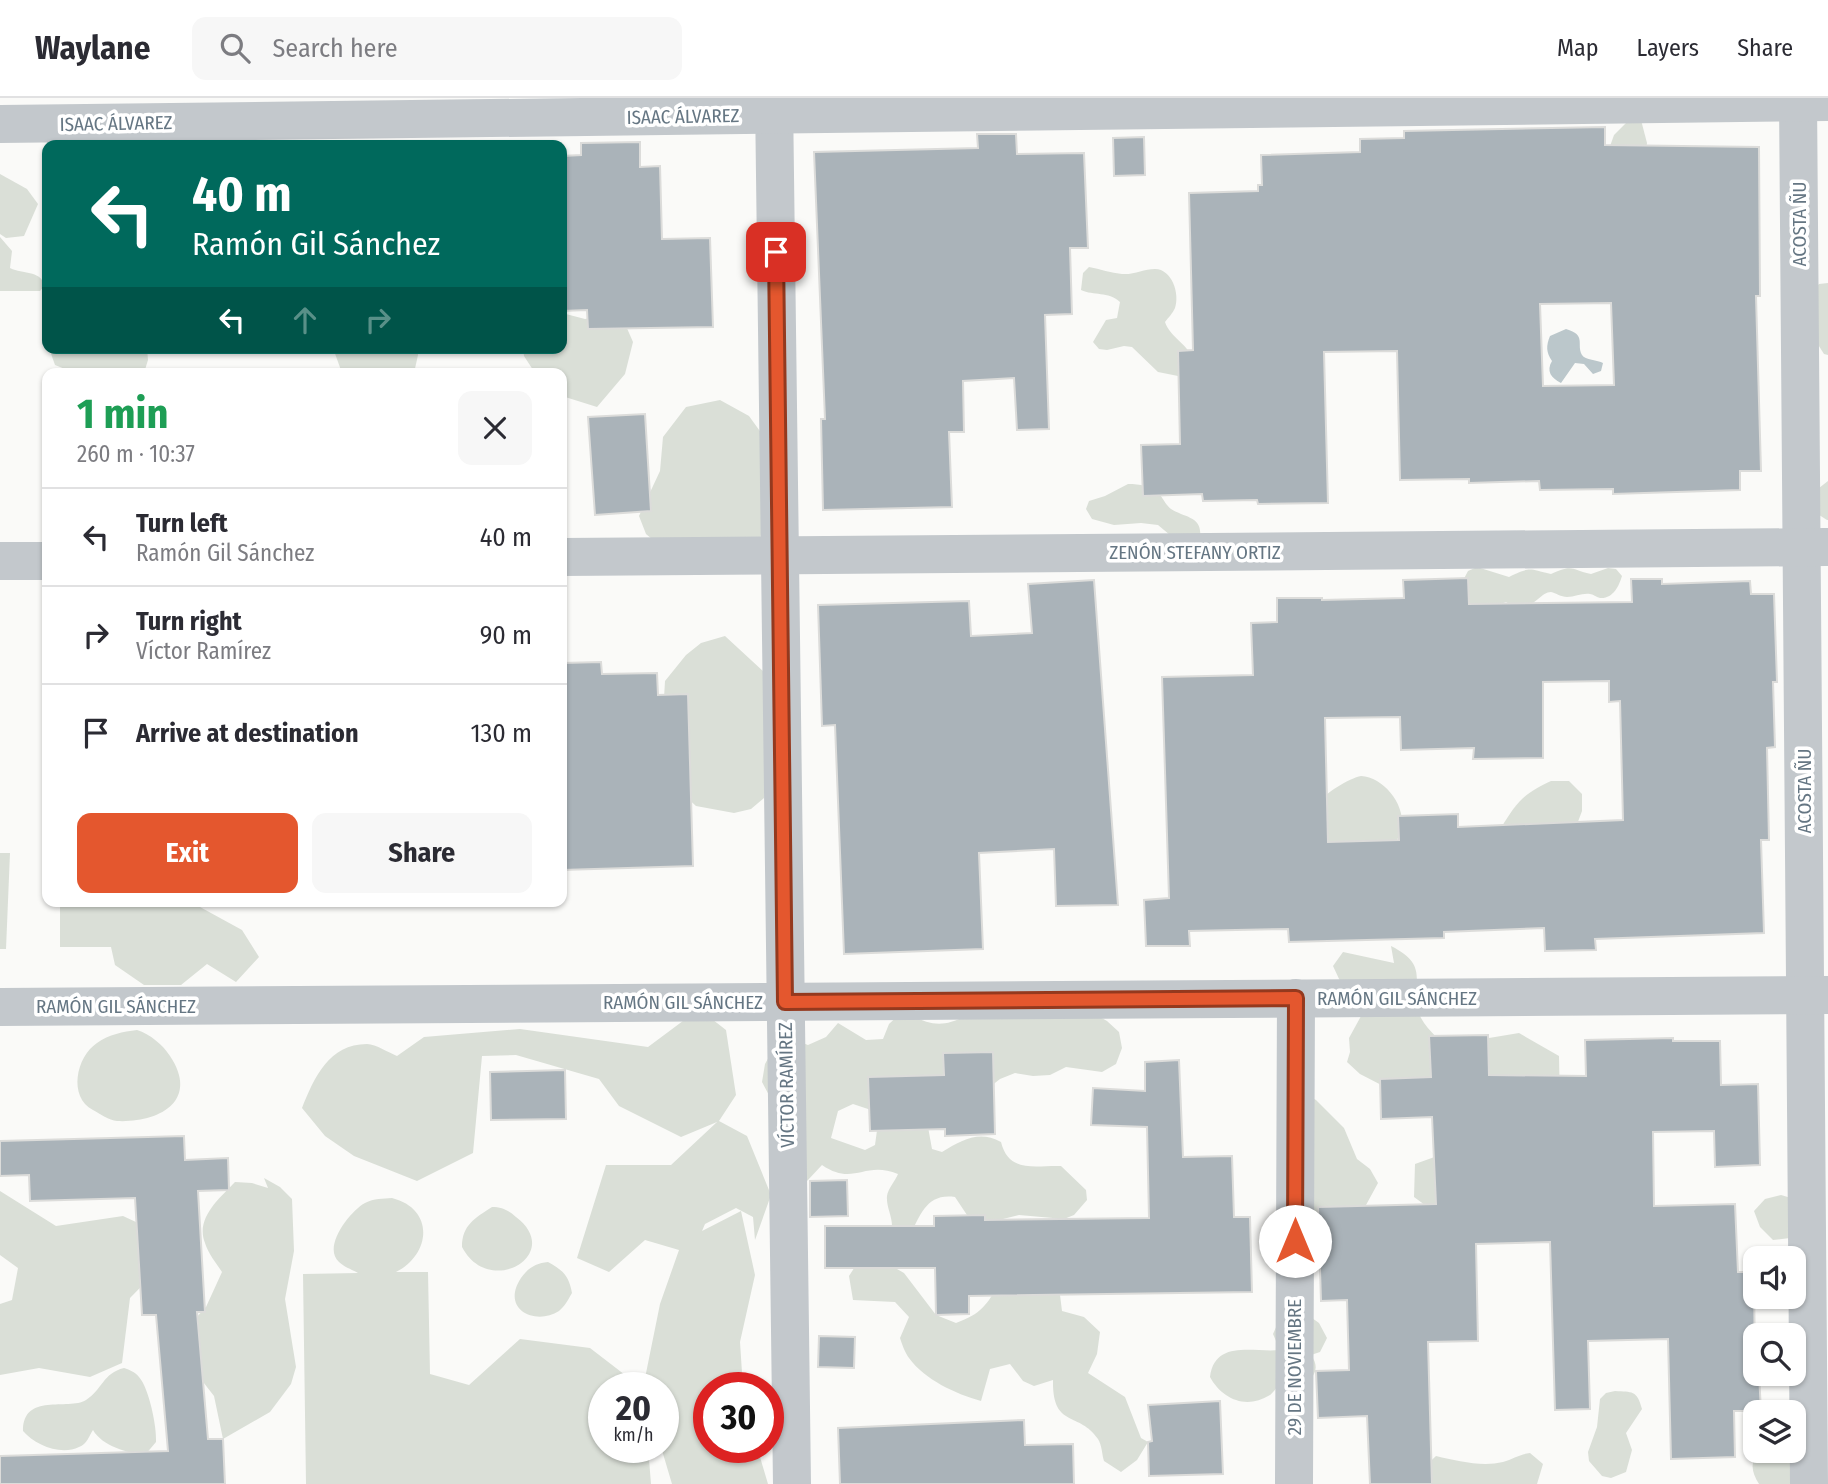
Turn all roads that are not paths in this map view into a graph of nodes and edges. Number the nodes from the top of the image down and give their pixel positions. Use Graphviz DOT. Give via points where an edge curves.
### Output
graph roads {
  1 [pos="1808,101"];
  2 [pos="774,106"];
  3 [pos="0,124"];
  4 [pos="1815,547"];
  5 [pos="780,555"];
  6 [pos="567,557"];
  7 [pos="0,561"];
  8 [pos="42,561"];
  9 [pos="1817,995"];
  10 [pos="1296,998"];
  11 [pos="785,1002"];
  12 [pos="0,1007"];
  13 [pos="1818,1421"];
  14 [pos="792,1484"];
  15 [pos="1294,1484"];
  16 [pos="1809,1484"];
  1 -- 2 [label="street, ISAAC ÁLVAREZ"];
  1 -- 4 [label="street, ACOSTA ÑU"];
  2 -- 3 [label="street, ISAAC ÁLVAREZ"];
  2 -- 5 [label="street, VÍCTOR RAMÍREZ"];
  4 -- 5 [label="street, ZENÓN STEFANY ORTIZ"];
  4 -- 9 [label="street, ACOSTA ÑU"];
  5 -- 6 [label="street, ZENÓN STEFANY ORTIZ"];
  5 -- 11 [label="street, VÍCTOR RAMÍREZ"];
  7 -- 8 [label="street"];
  9 -- 10 [label="street, RAMÓN GIL SÁNCHEZ"];
  9 -- 13 [label="street, ACOSTA ÑU"];
  10 -- 11 [label="street, RAMÓN GIL SÁNCHEZ"];
  10 -- 15 [label="street, 29 DE NOVIEMBRE"];
  11 -- 12 [label="street, RAMÓN GIL SÁNCHEZ"];
  11 -- 14 [label="street, VÍCTOR RAMÍREZ"];
  13 -- 16 [label="street, ACOSTA ÑU"];
}
